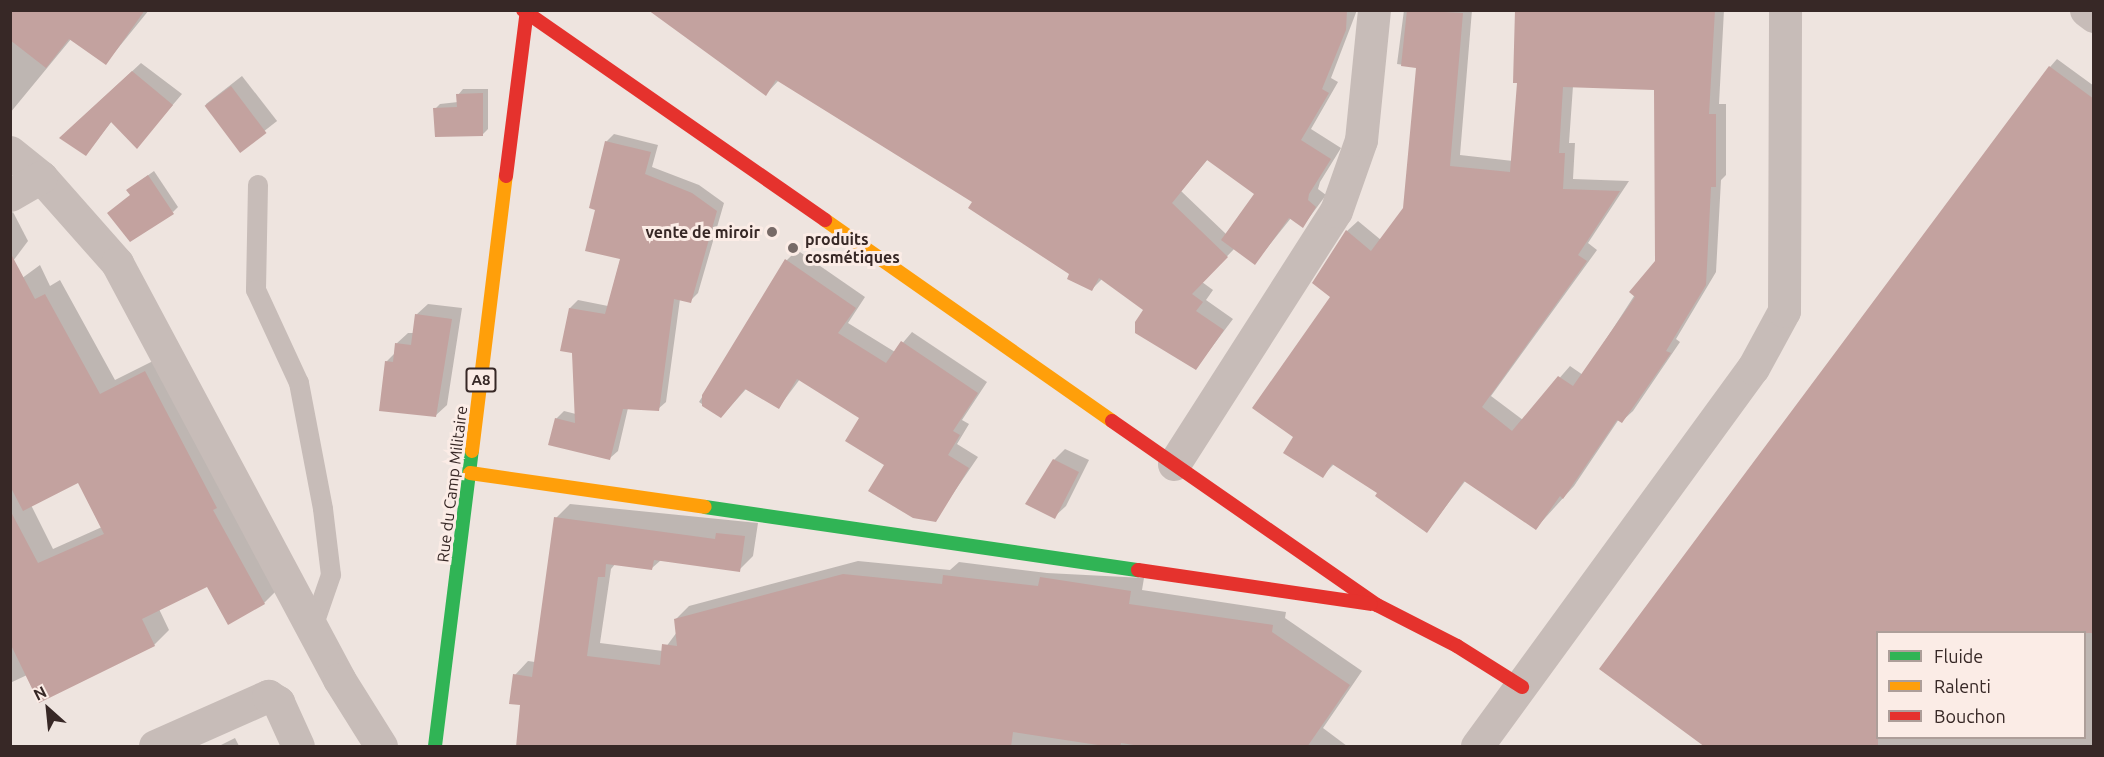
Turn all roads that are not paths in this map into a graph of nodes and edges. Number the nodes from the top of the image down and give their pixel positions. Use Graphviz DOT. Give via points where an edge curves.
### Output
graph roads {
  1 [pos="1374,10"];
  2 [pos="1785,10"];
  3 [pos="2086,10"];
  4 [pos="525,11"];
  5 [pos="2094,16"];
  6 [pos="10,152"];
  7 [pos="41,177"];
  8 [pos="258,185"];
  9 [pos="10,195"];
  10 [pos="1174,464"];
  11 [pos="470,473"];
  12 [pos="1377,605"];
  13 [pos="313,627"];
  14 [pos="1522,687"];
  15 [pos="155,747"];
  16 [pos="298,747"];
  17 [pos="381,747"];
  18 [pos="435,747"];
  19 [pos="1477,747"];
  1 -- 10 [label="street" via="1361,140 1336,211"];
  2 -- 14 [label="street" via="1784,311 1754,368"];
  3 -- 5 [label="street"];
  4 -- 10 [label="main road"];
  4 -- 11 [label="main road, Rue du Camp Militaire / A8"];
  6 -- 7 [label="street"];
  7 -- 9 [label="street"];
  7 -- 13 [label="street" via="117,263"];
  8 -- 13 [label="lane" via="256,290 299,383 323,509 331,575"];
  10 -- 12 [label="main road"];
  11 -- 12 [label="main road"];
  11 -- 18 [label="main road, Rue du Camp Militaire / A8"];
  12 -- 14 [label="main road" via="1458,646"];
  13 -- 17 [label="street"];
  14 -- 19 [label="street"];
  15 -- 16 [label="street" via="268,696 278,702"];
}
